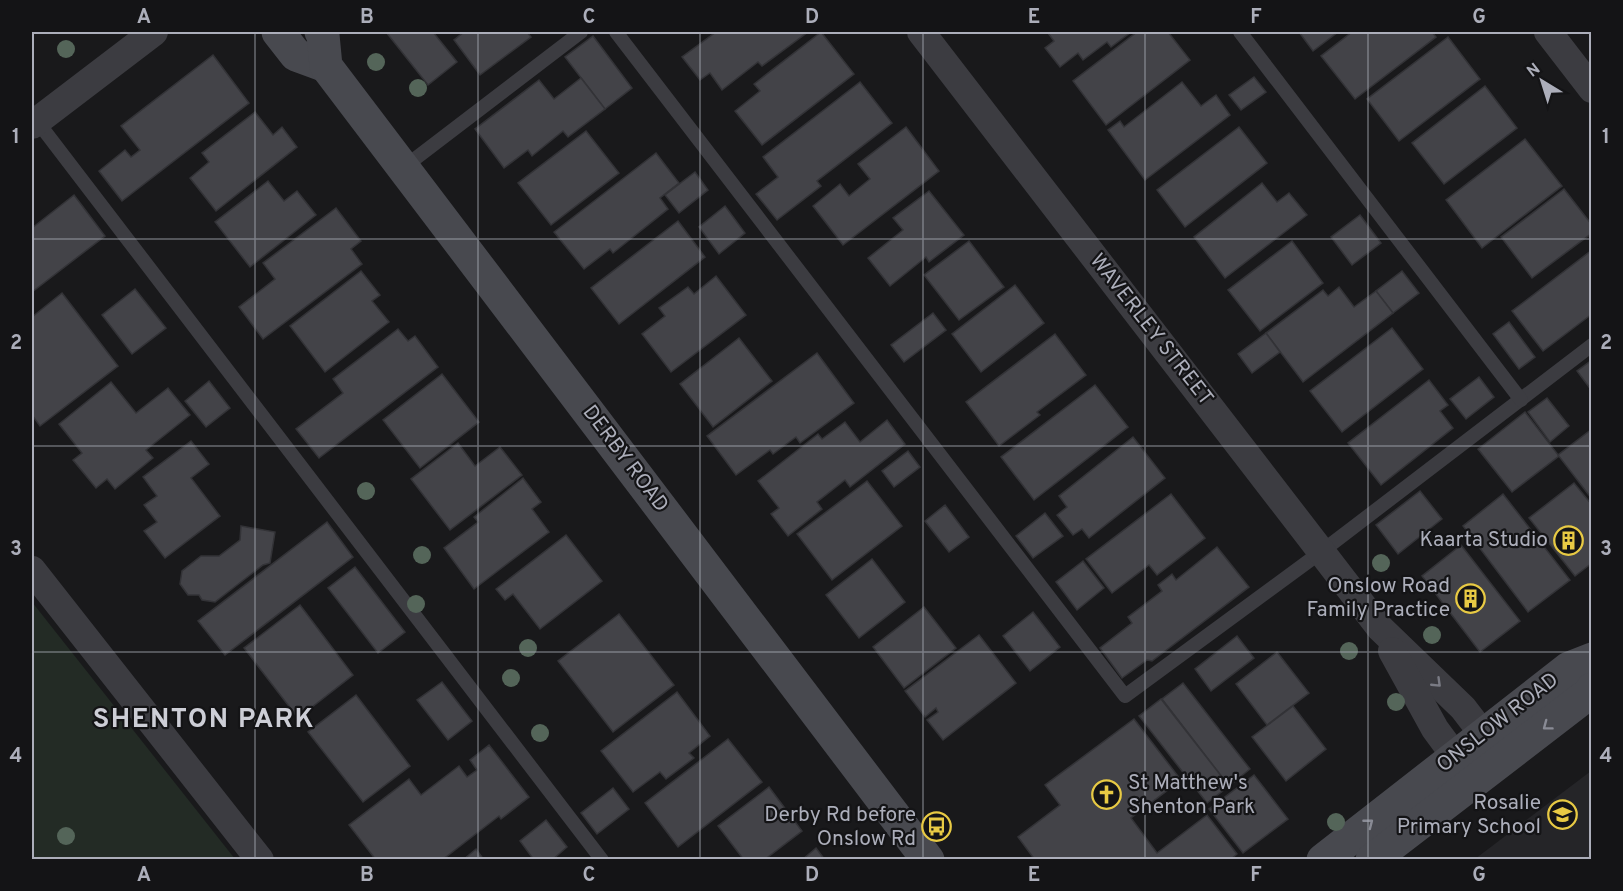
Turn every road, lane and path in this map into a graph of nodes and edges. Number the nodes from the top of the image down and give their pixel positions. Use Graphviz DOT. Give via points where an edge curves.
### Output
graph roads {
  1 [pos="154,32"];
  2 [pos="278,32"];
  3 [pos="321,32"];
  4 [pos="581,32"];
  5 [pos="616,32"];
  6 [pos="921,32"];
  7 [pos="1240,32"];
  8 [pos="1548,32"];
  9 [pos="326,66"];
  10 [pos="1592,89"];
  11 [pos="34,123"];
  12 [pos="403,168"];
  13 [pos="1592,345"];
  14 [pos="1521,400"];
  15 [pos="1321,552"];
  16 [pos="32,570"];
  17 [pos="1380,628"];
  18 [pos="1592,659"];
  19 [pos="1592,689"];
  20 [pos="1493,747"];
  21 [pos="1465,769"];
  22 [pos="924,858"];
  23 [pos="260,860"];
  24 [pos="602,860"];
  25 [pos="1323,860"];
  26 [pos="1372,860"];
  1 -- 11 [label="street"];
  2 -- 9 [label="street" via="296,55"];
  3 -- 9 [label="street"];
  4 -- 12 [label="lane"];
  5 -- 15 [label="lane" via="1125,696"];
  6 -- 15 [label="street, WAVERLEY STREET"];
  7 -- 14 [label="lane"];
  8 -- 10 [label="street"];
  9 -- 12 [label="street, DERBY ROAD"];
  11 -- 24 [label="lane"];
  12 -- 22 [label="street, DERBY ROAD"];
  13 -- 14 [label="lane"];
  14 -- 15 [label="lane"];
  15 -- 17 [label="street, WAVERLEY STREET"];
  16 -- 23 [label="street"];
  17 -- 20 [label="street, WAVERLEY STREET, one-way" via="1463,708"];
  17 -- 21 [label="street, WAVERLEY STREET" via="1435,729"];
  18 -- 20 [label="street, ONSLOW ROAD" via="1569,668"];
  19 -- 20 [label="street, ONSLOW ROAD, one-way"];
  20 -- 21 [label="street, ONSLOW ROAD"];
  25 -- 21 [label="street, ONSLOW ROAD, one-way"];
  21 -- 26 [label="street, ONSLOW ROAD"];
}
